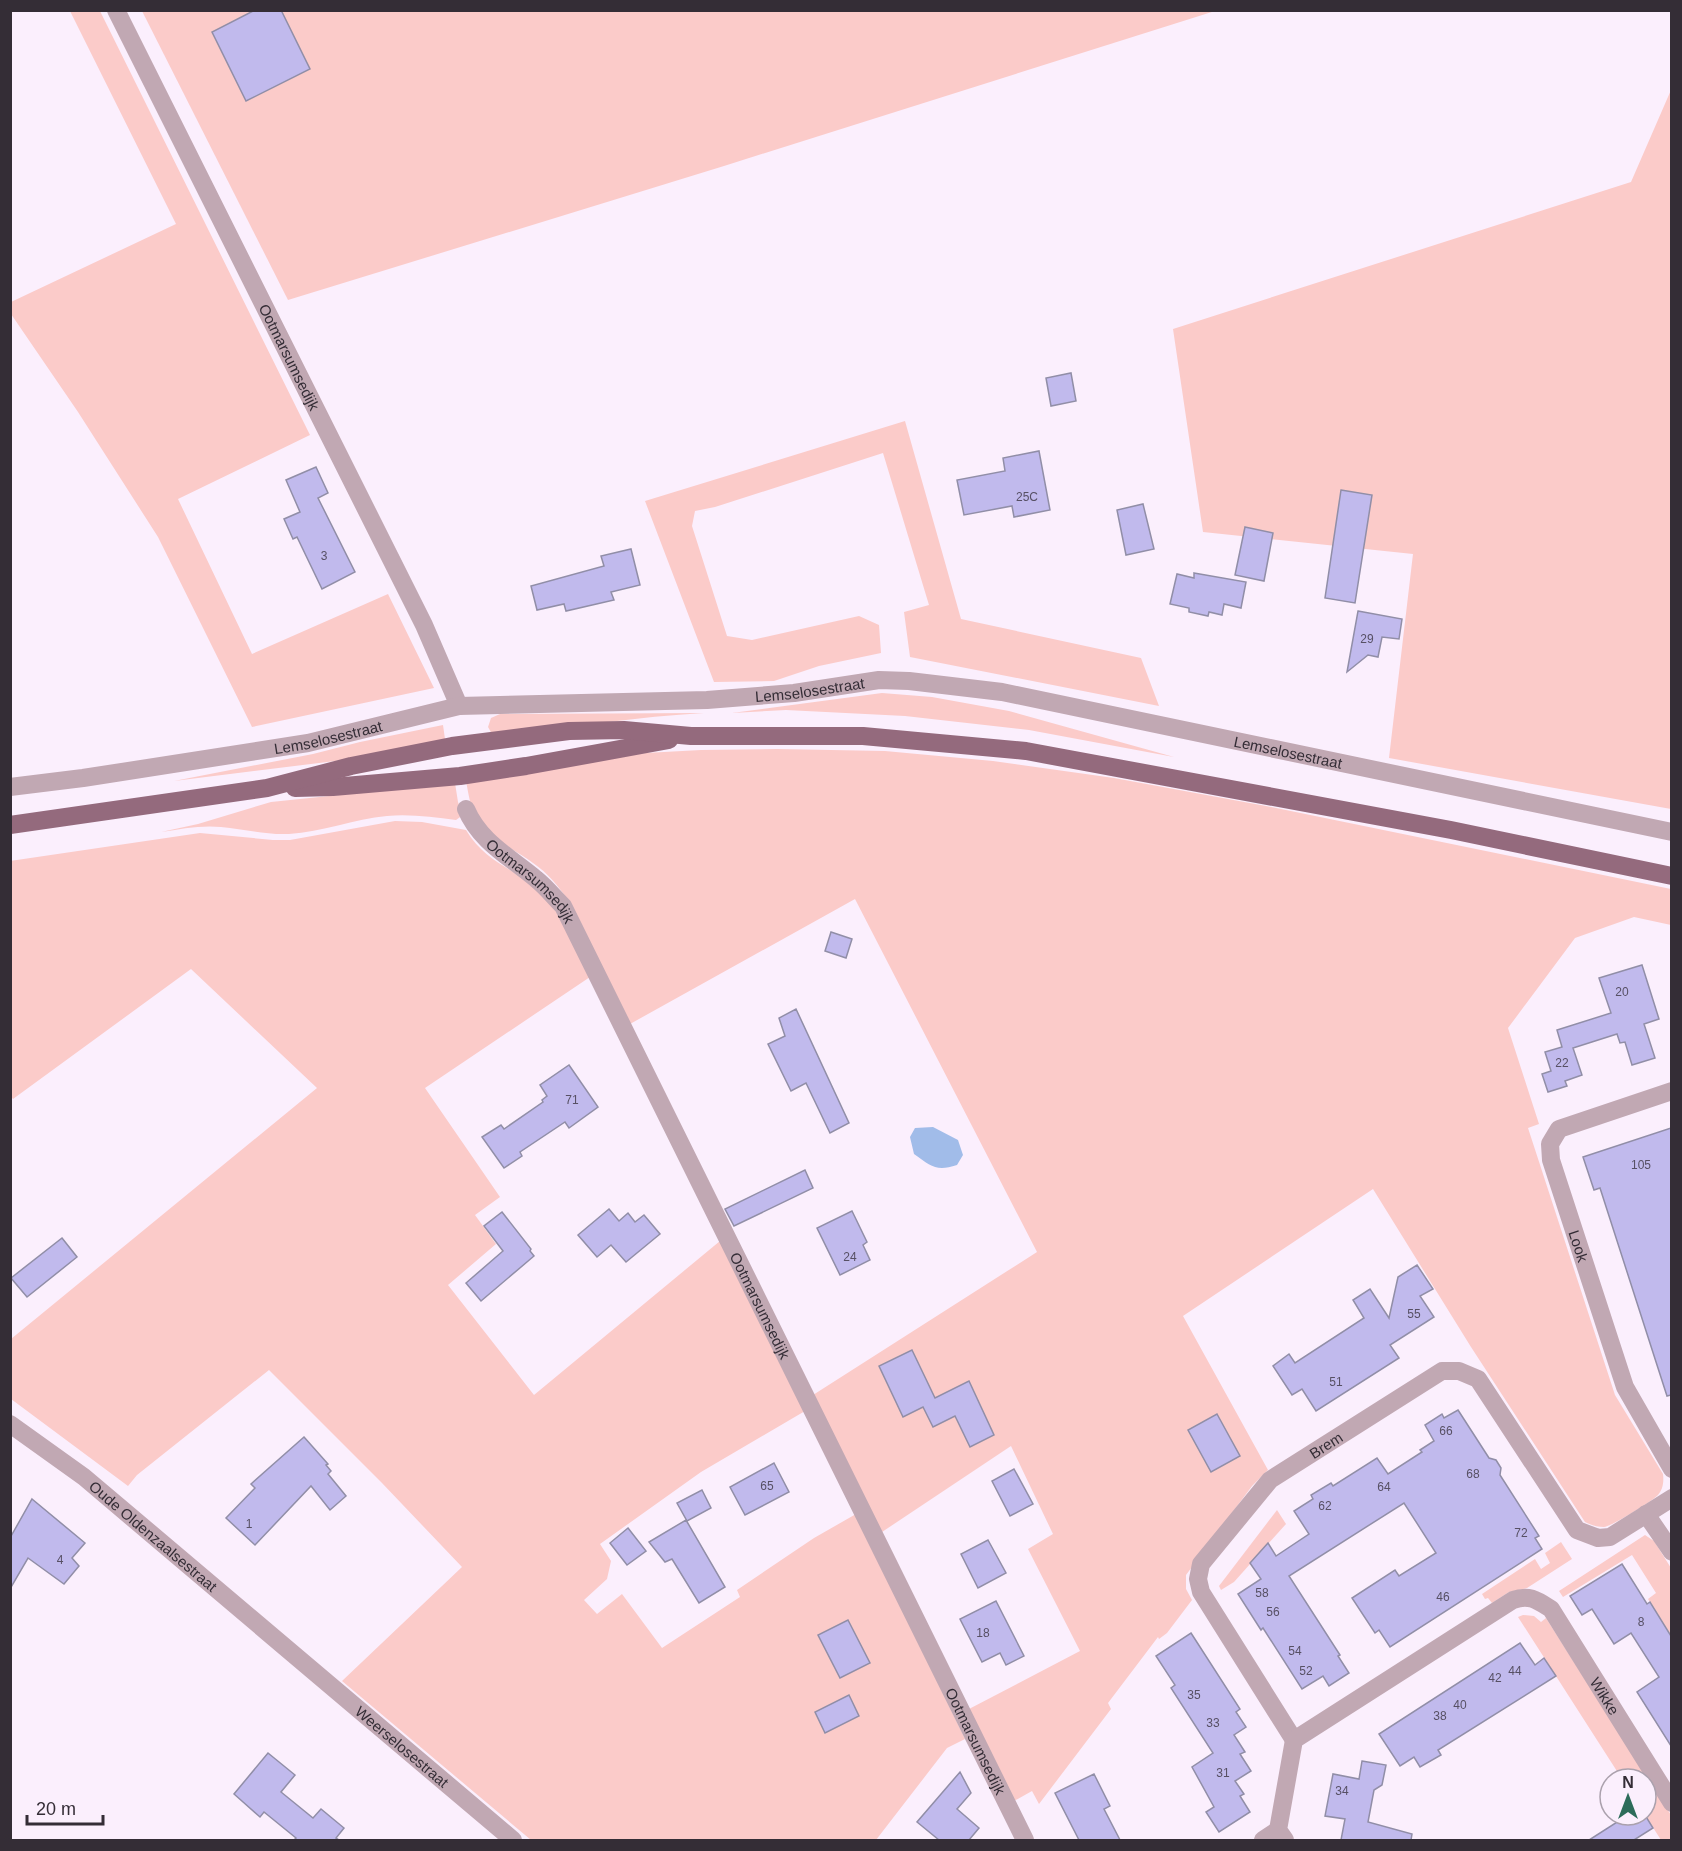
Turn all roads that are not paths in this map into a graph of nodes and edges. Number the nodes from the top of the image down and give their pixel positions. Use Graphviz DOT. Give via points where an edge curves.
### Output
graph roads {
  1 [pos="116,10"];
  2 [pos="459,706"];
  3 [pos="691,736"];
  4 [pos="10,787"];
  5 [pos="267,788"];
  6 [pos="466,809"];
  7 [pos="10,825"];
  8 [pos="1671,832"];
  9 [pos="1671,876"];
  10 [pos="1671,1091"];
  11 [pos="10,1424"];
  12 [pos="1671,1468"];
  13 [pos="1671,1498"];
  14 [pos="1646,1514"];
  15 [pos="1671,1552"];
  16 [pos="291,1652"];
  17 [pos="1294,1740"];
  18 [pos="1671,1803"];
  19 [pos="1282,1835"];
  20 [pos="1018,1837"];
  21 [pos="513,1840"];
  22 [pos="1263,1840"];
  1 -- 2 [label="street, Ootmarsumsedijk" via="424,625"];
  2 -- 4 [label="street, Lemselosestraat" via="308,743"];
  2 -- 8 [label="street, Lemselosestraat" via="707,700 794,693 879,680 909,681 1002,692"];
  3 -- 5 [label="main road" via="460,776 333,788"];
  3 -- 5 [label="main road" via="624,730 569,731 351,766"];
  3 -- 9 [label="main road" via="863,736 1026,752 1428,825"];
  5 -- 7 [label="main road"];
  6 -- 20 [label="street, Ootmarsumsedijk" via="485,838 563,906"];
  10 -- 12 [label="street, Look" via="1559,1129 1550,1144 1551,1160 1617,1365 1635,1407"];
  11 -- 16 [label="street, Oude Oldenzaalsestraat" via="84,1477"];
  13 -- 14 [label="street"];
  14 -- 15 [label="street"];
  14 -- 17 [label="street, Brem" via="1610,1538 1577,1530 1478,1379 1459,1371 1442,1371 1270,1480 1202,1564 1198,1579 1201,1592"];
  16 -- 21 [label="street, Weerselosestraat"];
  17 -- 18 [label="street, Wikke" via="1513,1600 1530,1596 1551,1609"];
  17 -- 19 [label="street"];
  19 -- 22 [label="street"];
}
